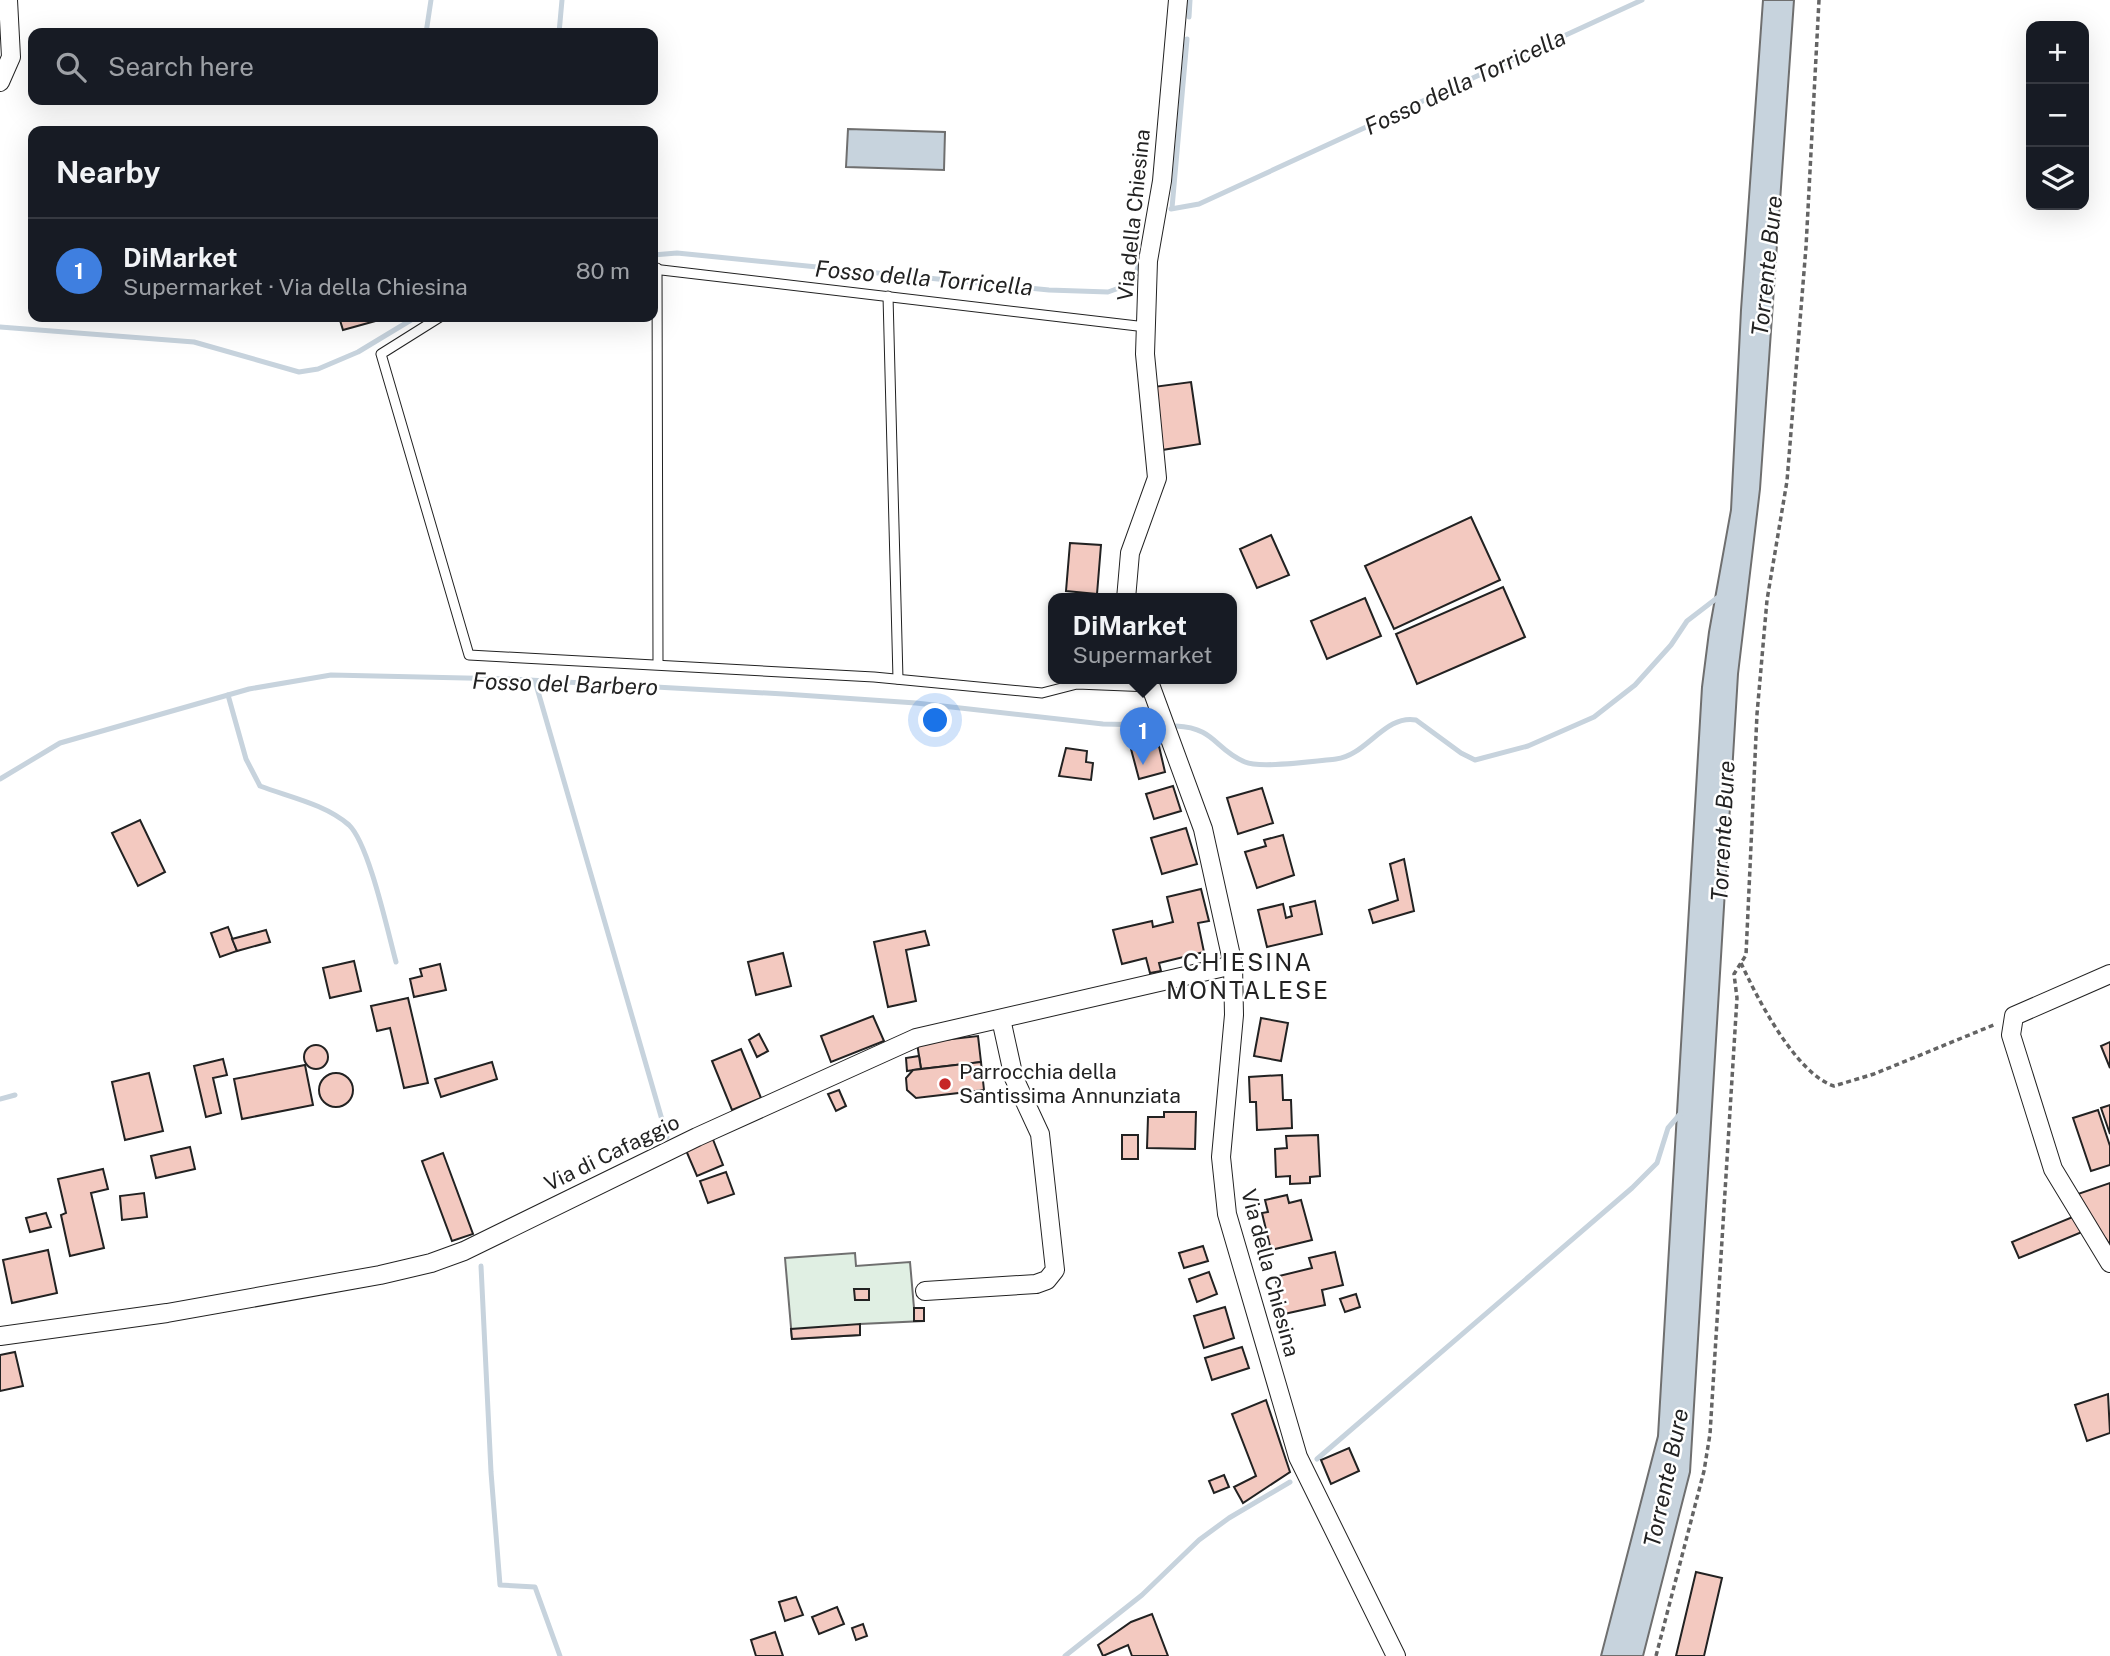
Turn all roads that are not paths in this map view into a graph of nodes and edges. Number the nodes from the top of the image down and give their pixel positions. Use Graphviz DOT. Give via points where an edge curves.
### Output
graph roads {
  1 [pos="8,0"];
  2 [pos="1178,0"];
  3 [pos="0,82"];
  4 [pos="658,269"];
  5 [pos="888,296"];
  6 [pos="432,322"];
  7 [pos="655,322"];
  8 [pos="1146,327"];
  9 [pos="1127,593"];
  10 [pos="658,663"];
  11 [pos="898,679"];
  12 [pos="1077,684"];
  13 [pos="1150,684"];
  14 [pos="1233,965"];
  15 [pos="2110,974"];
  16 [pos="1001,1019"];
  17 [pos="2110,1263"];
  18 [pos="925,1291"];
  19 [pos="0,1336"];
  20 [pos="1396,1656"];
  1 -- 3 [label="street" via="10,57"];
  2 -- 8 [label="street, Via della Chiesina" via="1162,181 1148,261"];
  4 -- 5 [label="lane"];
  5 -- 8 [label="lane"];
  5 -- 11 [label="lane"];
  6 -- 10 [label="lane" via="381,354 469,655"];
  7 -- 10 [label="lane"];
  8 -- 9 [label="street, Via della Chiesina" via="1157,478 1130,553"];
  10 -- 11 [label="lane"];
  11 -- 12 [label="lane" via="1042,693"];
  13 -- 14 [label="street, Via della Chiesina" via="1203,829"];
  14 -- 16 [label="street, Via di Cafaggio"];
  14 -- 20 [label="street, Via della Chiesina" via="1234,1015 1221,1157 1227,1213 1298,1457"];
  15 -- 17 [label="street" via="2013,1018 2011,1035 2053,1169"];
  16 -- 18 [label="street" via="1014,1078 1040,1134 1055,1270 1047,1280 1030,1285"];
  16 -- 19 [label="street, Via di Cafaggio" via="908,1041 441,1260 167,1313"];
}
